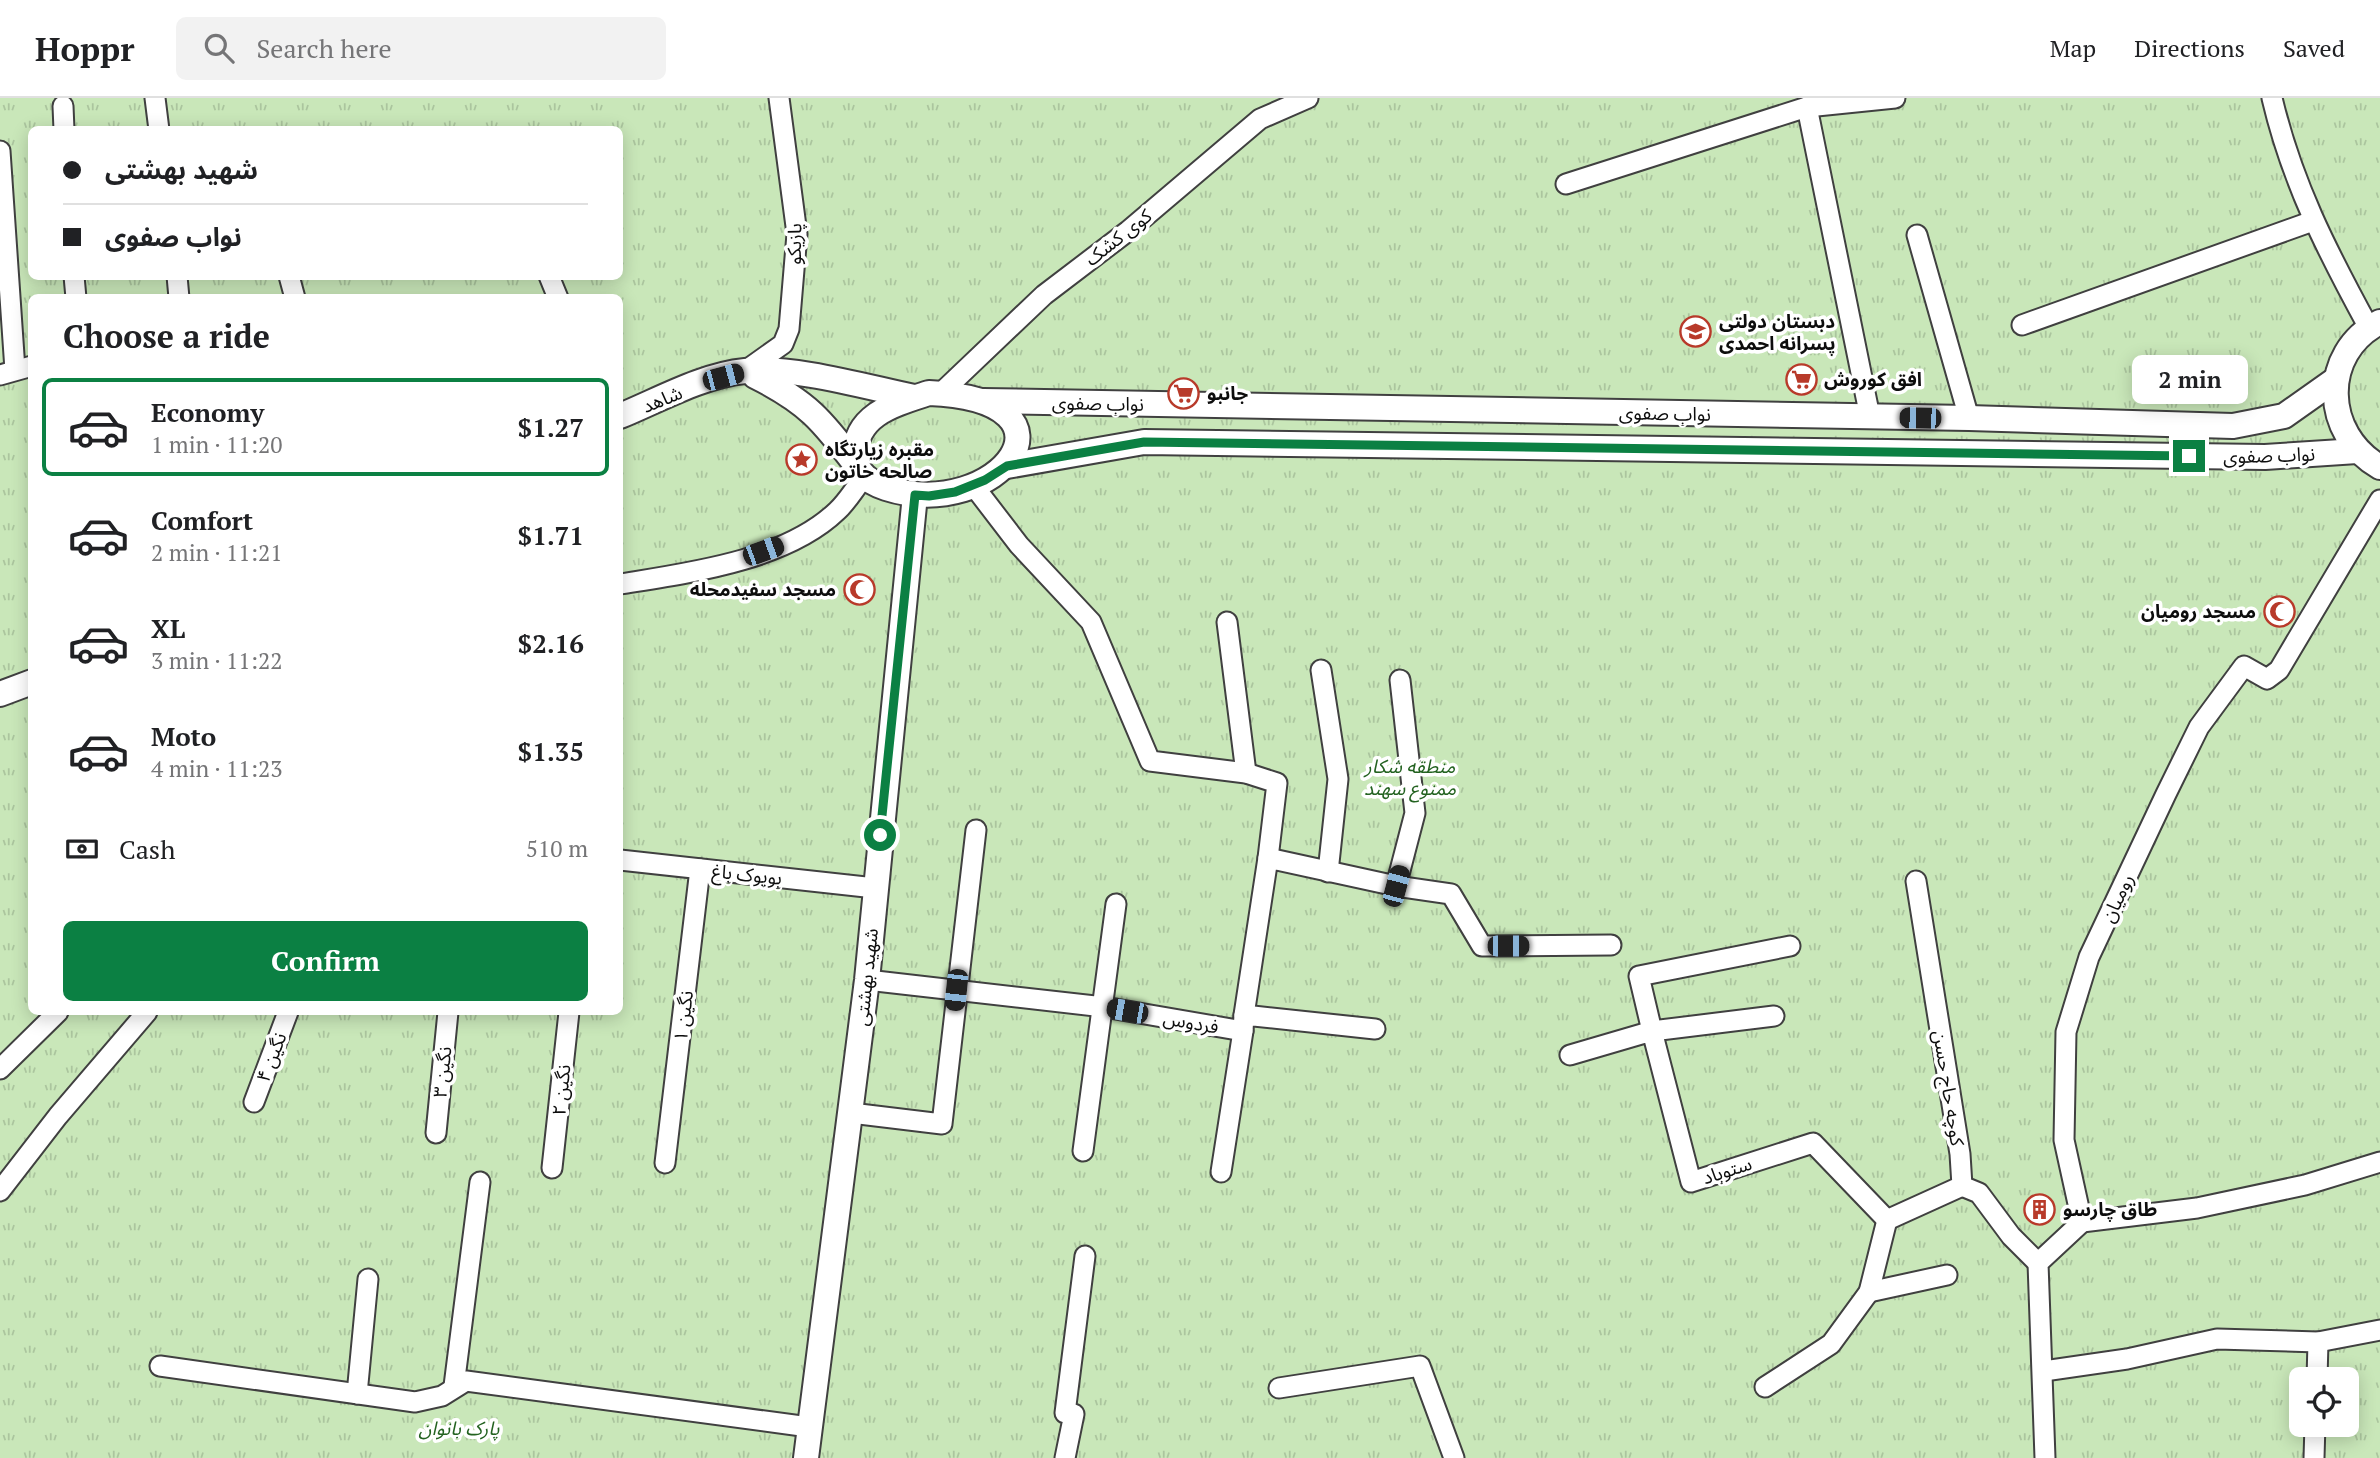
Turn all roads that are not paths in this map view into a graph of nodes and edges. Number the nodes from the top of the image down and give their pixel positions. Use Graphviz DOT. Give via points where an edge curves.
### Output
graph roads {
  1 [pos="155,98"];
  2 [pos="779,98"];
  3 [pos="1308,98"];
  4 [pos="1895,98"];
  5 [pos="2272,98"];
  6 [pos="63,106"];
  7 [pos="1807,107"];
  8 [pos="64,126"];
  9 [pos="158,126"];
  10 [pos="0,151"];
  11 [pos="1566,184"];
  12 [pos="2313,221"];
  13 [pos="1916,235"];
  14 [pos="2022,325"];
  15 [pos="2374,325"];
  16 [pos="16,370"];
  17 [pos="745,371"];
  18 [pos="2335,380"];
  19 [pos="941,393"];
  20 [pos="915,398"];
  21 [pos="983,401"];
  22 [pos="623,415"];
  23 [pos="1870,417"];
  24 [pos="1969,418"];
  25 [pos="2357,451"];
  26 [pos="1007,466"];
  27 [pos="2380,467"];
  28 [pos="860,471"];
  29 [pos="973,485"];
  30 [pos="915,495"];
  31 [pos="2380,500"];
  32 [pos="623,583"];
  33 [pos="1227,622"];
  34 [pos="1321,670"];
  35 [pos="1400,680"];
  36 [pos="28,684"];
  37 [pos="0,694"];
  38 [pos="1246,773"];
  39 [pos="976,830"];
  40 [pos="1268,858"];
  41 [pos="623,860"];
  42 [pos="700,869"];
  43 [pos="1328,872"];
  44 [pos="1916,881"];
  45 [pos="1396,886"];
  46 [pos="875,888"];
  47 [pos="1116,904"];
  48 [pos="1611,945"];
  49 [pos="1790,946"];
  50 [pos="867,980"];
  51 [pos="956,990"];
  52 [pos="1104,1007"];
  53 [pos="55,1015"];
  54 [pos="144,1015"];
  55 [pos="287,1015"];
  56 [pos="448,1015"];
  57 [pos="569,1015"];
  58 [pos="1774,1016"];
  59 [pos="1243,1023"];
  60 [pos="1375,1029"];
  61 [pos="1653,1031"];
  62 [pos="1570,1055"];
  63 [pos="0,1069"];
  64 [pos="254,1102"];
  65 [pos="851,1113"];
  66 [pos="436,1133"];
  67 [pos="1083,1152"];
  68 [pos="2380,1162"];
  69 [pos="665,1163"];
  70 [pos="552,1168"];
  71 [pos="1221,1172"];
  72 [pos="480,1182"];
  73 [pos="1962,1186"];
  74 [pos="0,1191"];
  75 [pos="1887,1220"];
  76 [pos="2082,1222"];
  77 [pos="1085,1256"];
  78 [pos="2038,1263"];
  79 [pos="1947,1275"];
  80 [pos="368,1279"];
  81 [pos="1869,1292"];
  82 [pos="2380,1329"];
  83 [pos="2318,1342"];
  84 [pos="160,1366"];
  85 [pos="2317,1367"];
  86 [pos="2044,1371"];
  87 [pos="454,1386"];
  88 [pos="1765,1387"];
  89 [pos="1279,1388"];
  90 [pos="357,1394"];
  91 [pos="809,1427"];
  92 [pos="2315,1437"];
  93 [pos="806,1458"];
  94 [pos="1065,1458"];
  95 [pos="1454,1458"];
  96 [pos="2045,1458"];
  97 [pos="2314,1458"];
  1 -- 9 [label="street"];
  2 -- 17 [label="street, پازیکو" via="797,234 789,329 783,344"];
  3 -- 19 [label="street, کوی کشک" via="1260,119 1044,295"];
  4 -- 7 [label="street"];
  5 -- 12 [label="street" via="2284,152"];
  6 -- 8 [label="street"];
  7 -- 11 [label="street"];
  7 -- 23 [label="street"];
  10 -- 16 [label="street"];
  12 -- 14 [label="street"];
  12 -- 15 [label="street"];
  13 -- 24 [label="street"];
  15 -- 18 [label="street" via="2353,342"];
  17 -- 20 [label="street, شاهد" via="815,376"];
  17 -- 22 [label="street, شاهد" via="701,383"];
  17 -- 28 [label="street" via="794,395 826,426"];
  18 -- 24 [label="street, نواب صفوی" via="2284,416 2232,426"];
  18 -- 25 [label="street" via="2335,406"];
  19 -- 20 [label="street"];
  19 -- 21 [label="street"];
  20 -- 28 [label="street" via="870,420 855,439"];
  21 -- 23 [label="street, نواب صفوی"];
  21 -- 26 [label="street" via="1006,412 1017,429 1018,445"];
  23 -- 24 [label="street, نواب صفوی"];
  25 -- 26 [label="street, نواب صفوی" via="2265,457 1144,442"];
  25 -- 27 [label="street"];
  26 -- 29 [label="street"];
  28 -- 30 [label="street" via="878,485"];
  28 -- 32 [label="street" via="838,511 803,536 723,566"];
  29 -- 30 [label="street" via="955,492"];
  29 -- 38 [label="street" via="1019,545 1091,622 1150,761"];
  30 -- 46 [label="street, شهید بهشتی"];
  31 -- 76 [label="street, رومیان" via="2279,670 2267,679 2244,666 2199,727 2089,957 2066,1032 2064,1140"];
  33 -- 38 [label="street"];
  34 -- 43 [label="street" via="1338,779"];
  35 -- 45 [label="street" via="1415,813"];
  36 -- 37 [label="street"];
  38 -- 40 [label="street" via="1277,783"];
  39 -- 51 [label="street"];
  40 -- 43 [label="street"];
  40 -- 59 [label="street"];
  41 -- 42 [label="street, بویوک باغ"];
  42 -- 46 [label="street, بویوک باغ"];
  42 -- 69 [label="street, نگین ۱"];
  43 -- 45 [label="street"];
  44 -- 73 [label="street, کوچه حاج حسن"];
  45 -- 48 [label="street" via="1451,894 1482,946"];
  46 -- 50 [label="street, شهید بهشتی"];
  47 -- 52 [label="street"];
  49 -- 61 [label="street" via="1639,976"];
  50 -- 51 [label="street, فردوس"];
  50 -- 65 [label="street, شهید بهشتی"];
  51 -- 52 [label="street, فردوس"];
  51 -- 65 [label="street" via="942,1124"];
  52 -- 59 [label="street, فردوس"];
  52 -- 67 [label="street"];
  53 -- 63 [label="street"];
  54 -- 74 [label="street"];
  55 -- 64 [label="street, نگین ۴"];
  56 -- 66 [label="street, نگین ۳"];
  57 -- 70 [label="street, نگین ۲"];
  58 -- 61 [label="street"];
  59 -- 60 [label="street, فردوس"];
  59 -- 71 [label="street"];
  61 -- 62 [label="street"];
  61 -- 75 [label="street, ستوباد" via="1691,1182 1813,1143"];
  65 -- 91 [label="street, شهید بهشتی"];
  68 -- 76 [label="street" via="2305,1185 2197,1208"];
  72 -- 87 [label="street"];
  73 -- 75 [label="street"];
  73 -- 78 [label="street" via="1979,1193"];
  75 -- 81 [label="street"];
  76 -- 78 [label="street"];
  77 -- 94 [label="street" via="1065,1413 1074,1414"];
  78 -- 86 [label="street"];
  79 -- 81 [label="street"];
  80 -- 90 [label="street"];
  81 -- 88 [label="street" via="1831,1344"];
  82 -- 83 [label="street"];
  83 -- 85 [label="street"];
  83 -- 86 [label="street" via="2217,1339"];
  84 -- 90 [label="street"];
  86 -- 96 [label="street"];
  87 -- 90 [label="street" via="442,1395 415,1402"];
  87 -- 91 [label="street" via="466,1381"];
  89 -- 95 [label="street" via="1420,1366"];
  91 -- 93 [label="street, شهید بهشتی"];
  92 -- 97 [label="street"];
}
